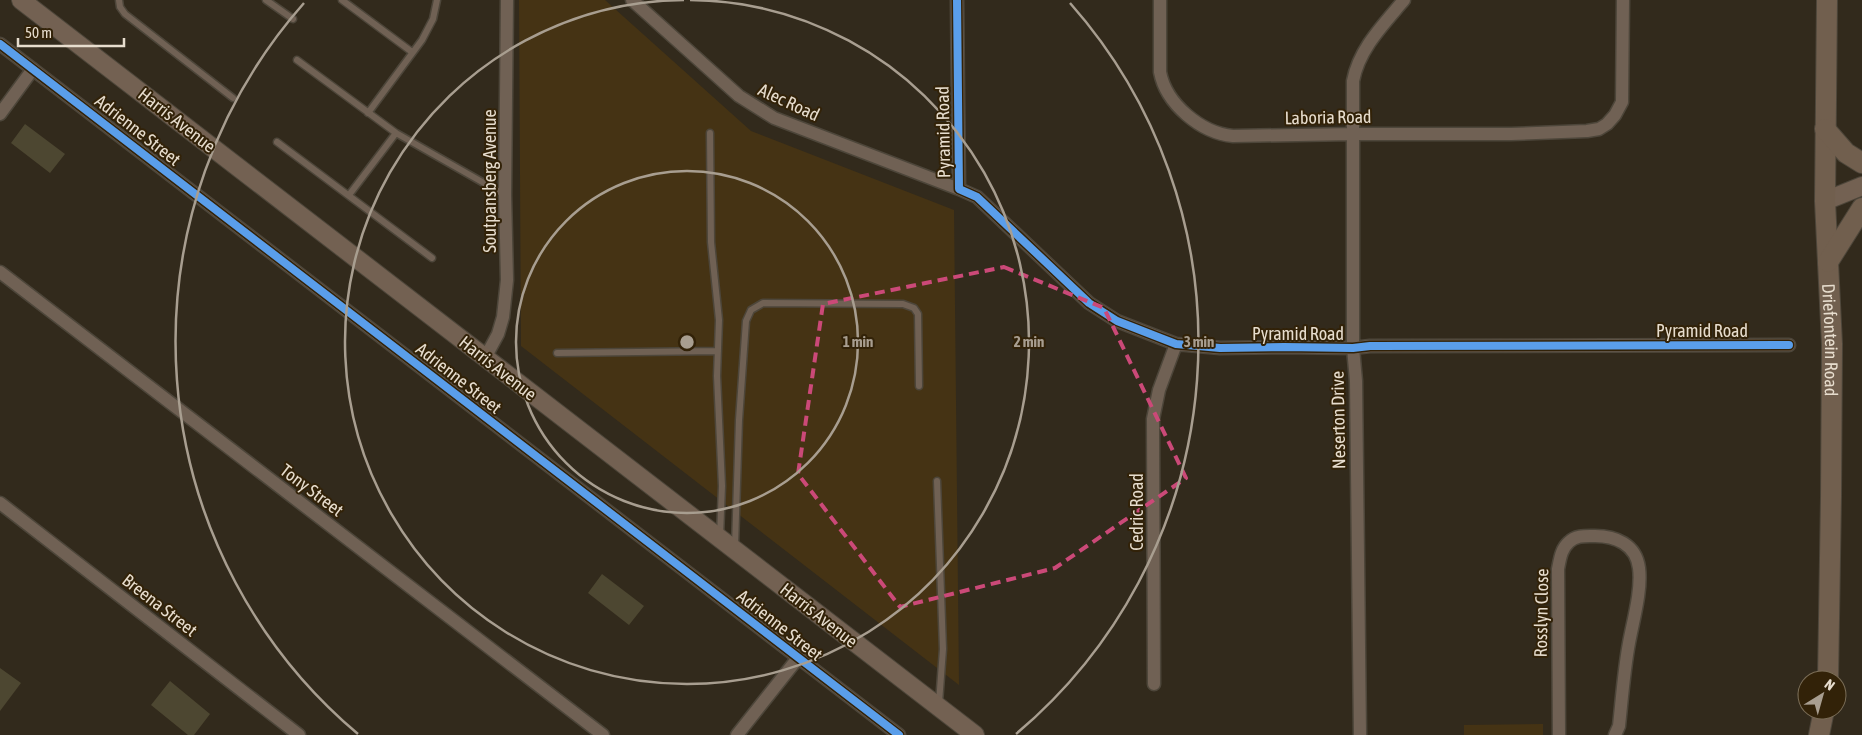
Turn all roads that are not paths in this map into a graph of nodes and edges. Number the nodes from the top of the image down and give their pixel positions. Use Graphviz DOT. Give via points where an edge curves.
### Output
graph roads {
  1 [pos="21,0"];
  2 [pos="119,0"];
  3 [pos="266,0"];
  4 [pos="342,0"];
  5 [pos="437,0"];
  6 [pos="507,0"];
  7 [pos="632,0"];
  8 [pos="957,0"];
  9 [pos="1160,0"];
  10 [pos="1404,0"];
  11 [pos="1623,0"];
  12 [pos="1827,0"];
  13 [pos="293,19"];
  14 [pos="0,44"];
  15 [pos="412,52"];
  16 [pos="297,60"];
  17 [pos="34,69"];
  18 [pos="233,98"];
  19 [pos="368,113"];
  20 [pos="0,114"];
  21 [pos="1825,129"];
  22 [pos="710,132"];
  23 [pos="396,133"];
  24 [pos="1352,134"];
  25 [pos="276,142"];
  26 [pos="1862,163"];
  27 [pos="1862,186"];
  28 [pos="959,189"];
  29 [pos="349,195"];
  30 [pos="505,195"];
  31 [pos="1825,201"];
  32 [pos="1862,208"];
  33 [pos="432,258"];
  34 [pos="1828,262"];
  35 [pos="0,272"];
  36 [pos="1176,344"];
  37 [pos="1789,345"];
  38 [pos="1354,348"];
  39 [pos="718,351"];
  40 [pos="556,353"];
  41 [pos="485,358"];
  42 [pos="920,386"];
  43 [pos="937,481"];
  44 [pos="0,503"];
  45 [pos="720,538"];
  46 [pos="734,550"];
  47 [pos="798,658"];
  48 [pos="1828,670"];
  49 [pos="1154,684"];
  50 [pos="938,706"];
  51 [pos="1823,720"];
  52 [pos="1827,720"];
  53 [pos="299,735"];
  54 [pos="603,735"];
  55 [pos="737,735"];
  56 [pos="899,735"];
  57 [pos="975,735"];
  58 [pos="1360,735"];
  59 [pos="1559,735"];
  60 [pos="1615,735"];
  61 [pos="1819,735"];
  62 [pos="1829,735"];
  1 -- 41 [label="main road, Harris Avenue"];
  2 -- 18 [label="lane" via="126,14"];
  3 -- 13 [label="lane"];
  4 -- 15 [label="lane"];
  5 -- 15 [label="lane" via="430,28"];
  6 -- 30 [label="street, Soutpansberg Avenue"];
  7 -- 28 [label="street, Alec Road" via="756,108 788,124"];
  8 -- 28 [label="street, Pyramid Road"];
  9 -- 24 [label="street, Laboria Road" via="1162,83 1175,103 1205,128 1233,136"];
  10 -- 24 [label="street, Neserton Drive" via="1358,60 1353,81"];
  11 -- 24 [label="street, Laboria Road" via="1622,102 1615,115 1599,129 1563,133"];
  12 -- 21 [label="main road, Driefontein Road"];
  14 -- 17 [label="street, Adrienne Street"];
  15 -- 19 [label="lane"];
  16 -- 19 [label="lane"];
  17 -- 20 [label="street"];
  17 -- 47 [label="street, Adrienne Street"];
  19 -- 23 [label="lane"];
  21 -- 26 [label="main road" via="1846,153"];
  21 -- 31 [label="main road, Driefontein Road"];
  22 -- 39 [label="lane" via="711,242 719,320"];
  23 -- 29 [label="lane"];
  23 -- 30 [label="lane"];
  24 -- 38 [label="street, Neserton Drive"];
  25 -- 29 [label="lane"];
  27 -- 31 [label="main road"];
  28 -- 36 [label="street, Pyramid Road" via="977,197 1097,309 1117,321"];
  29 -- 33 [label="lane"];
  30 -- 41 [label="street, Soutpansberg Avenue" via="507,280 503,317"];
  31 -- 34 [label="main road, Driefontein Road"];
  32 -- 34 [label="main road"];
  34 -- 48 [label="main road, Driefontein Road" via="1832,344"];
  35 -- 54 [label="street, Tony Street"];
  36 -- 38 [label="street, Pyramid Road" via="1220,348"];
  36 -- 49 [label="street, Cedric Road" via="1159,390 1153,419"];
  37 -- 38 [label="street, Pyramid Road"];
  38 -- 58 [label="street, Neserton Drive"];
  39 -- 40 [label="lane"];
  39 -- 45 [label="lane" via="722,486"];
  41 -- 45 [label="main road, Harris Avenue"];
  42 -- 46 [label="lane" via="918,314 914,308 903,304 763,303 751,310 745,331"];
  43 -- 50 [label="lane" via="943,649"];
  44 -- 53 [label="street, Breena Street"];
  45 -- 46 [label="main road, Harris Avenue"];
  46 -- 50 [label="main road, Harris Avenue"];
  47 -- 55 [label="street"];
  47 -- 56 [label="street, Adrienne Street"];
  50 -- 57 [label="main road, Harris Avenue"];
  51 -- 61 [label="main road"];
  52 -- 62 [label="main road"];
  59 -- 60 [label="street, Rosslyn Close" via="1558,569 1561,554 1568,543 1586,536 1611,537 1626,544 1639,568 1619,726"];
}
